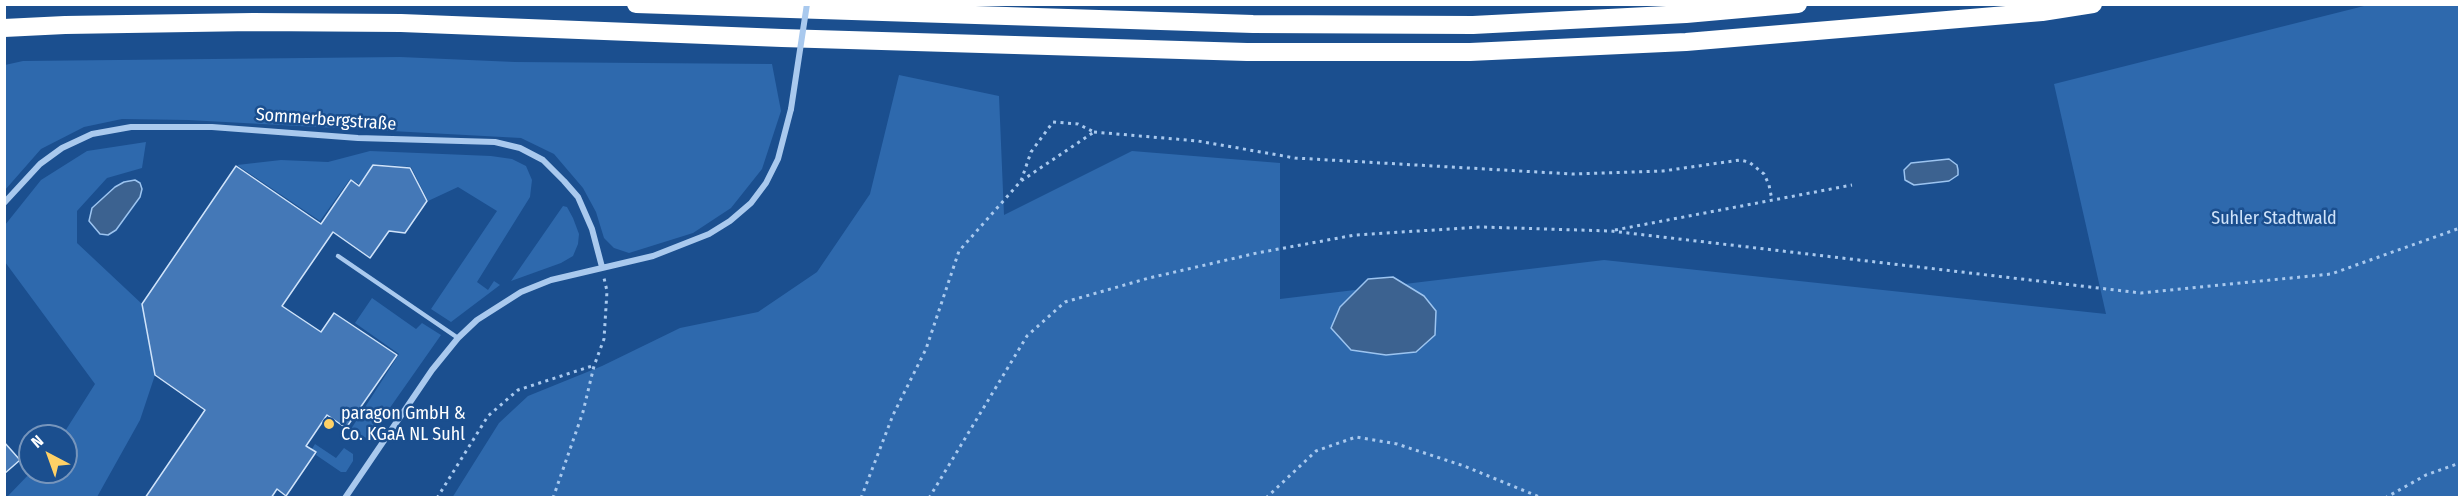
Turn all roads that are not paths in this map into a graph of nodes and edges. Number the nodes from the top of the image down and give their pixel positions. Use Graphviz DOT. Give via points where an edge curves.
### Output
graph roads {
  1 [pos="636,4"];
  2 [pos="807,4"];
  3 [pos="1798,4"];
  4 [pos="2094,4"];
  5 [pos="4,28"];
  6 [pos="4,203"];
  7 [pos="338,256"];
  8 [pos="602,267"];
  9 [pos="458,338"];
  10 [pos="345,498"];
  1 -- 3 [label="highway" via="1252,24 1473,25"];
  2 -- 8 [label="street, bridge" via="791,110 778,159 766,183 730,221 709,234 653,256"];
  4 -- 5 [label="highway" via="2042,12 1686,42 1470,52 1247,52 401,23"];
  6 -- 8 [label="street, Sommerbergstraße" via="40,164 62,148 92,134 131,127 212,127 358,138 495,142 520,148 543,160 578,197"];
  7 -- 9 [label="lane"];
  8 -- 9 [label="street" via="521,292 477,320"];
  9 -- 10 [label="street"];
}
